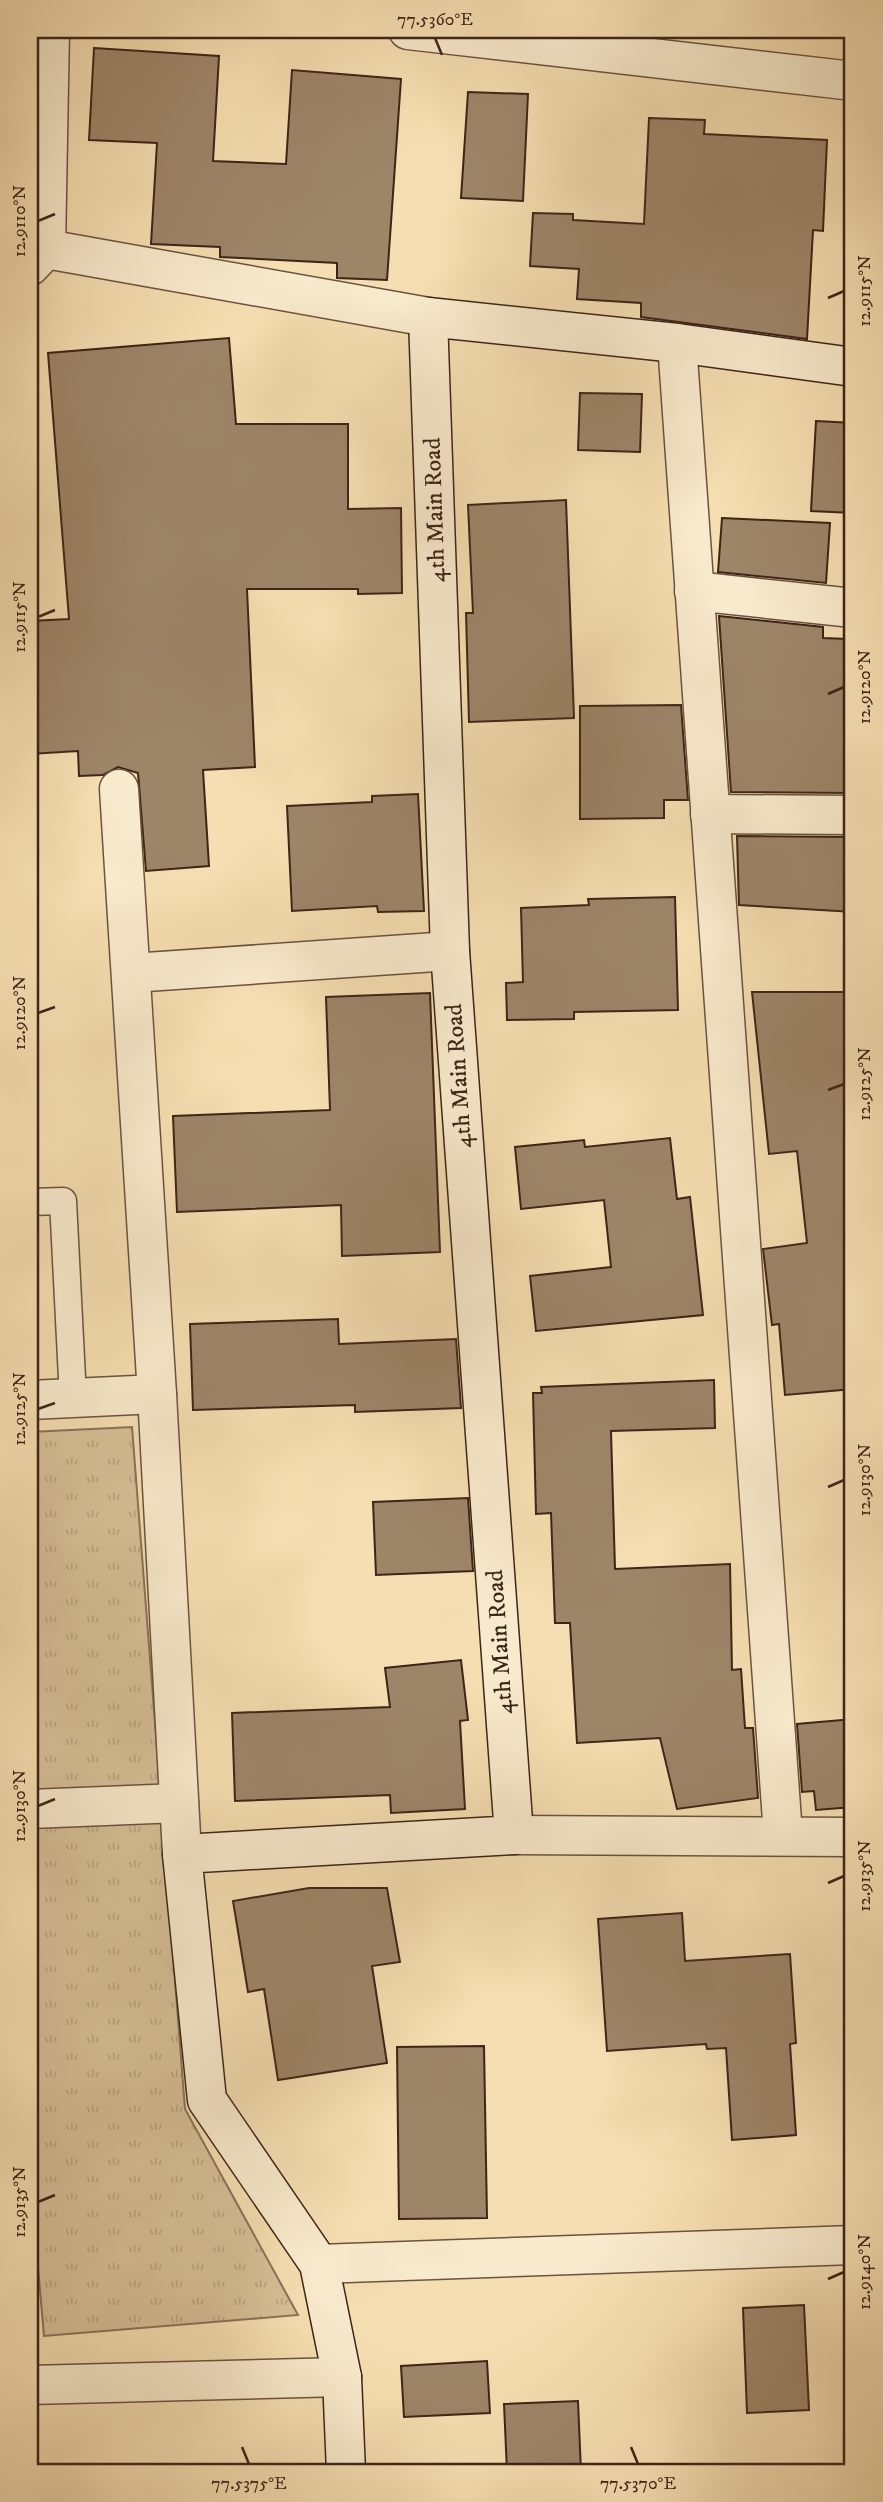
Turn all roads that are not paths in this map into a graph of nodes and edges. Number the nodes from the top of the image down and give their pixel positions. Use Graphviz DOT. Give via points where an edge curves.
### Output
graph roads {
  1 [pos="50,30"];
  2 [pos="408,30"];
  3 [pos="853,81"];
  4 [pos="38,258"];
  5 [pos="428,317"];
  6 [pos="677,343"];
  7 [pos="853,367"];
  8 [pos="694,591"];
  9 [pos="853,608"];
  10 [pos="119,789"];
  11 [pos="710,814"];
  12 [pos="853,815"];
  13 [pos="450,951"];
  14 [pos="132,973"];
  15 [pos="30,1202"];
  16 [pos="157,1394"];
  17 [pos="74,1398"];
  18 [pos="30,1400"];
  19 [pos="179,1803"];
  20 [pos="30,1809"];
  21 [pos="514,1835"];
  22 [pos="783,1835"];
  23 [pos="853,1837"];
  24 [pos="182,1854"];
  25 [pos="853,2245"];
  26 [pos="319,2264"];
  27 [pos="342,2377"];
  28 [pos="30,2385"];
  29 [pos="346,2472"];
  1 -- 4 [label="street"];
  2 -- 3 [label="street"];
  4 -- 5 [label="street"];
  5 -- 6 [label="street"];
  5 -- 13 [label="street, 4th Main Road"];
  6 -- 7 [label="street"];
  6 -- 8 [label="street"];
  8 -- 9 [label="street"];
  8 -- 11 [label="street"];
  10 -- 14 [label="street"];
  11 -- 12 [label="street"];
  11 -- 22 [label="street"];
  13 -- 14 [label="street"];
  13 -- 21 [label="street, 4th Main Road"];
  14 -- 16 [label="street"];
  15 -- 17 [label="lane" via="63,1201"];
  16 -- 17 [label="street"];
  16 -- 19 [label="street"];
  17 -- 18 [label="street"];
  19 -- 20 [label="street"];
  19 -- 24 [label="street"];
  21 -- 22 [label="street"];
  21 -- 24 [label="street"];
  22 -- 23 [label="street"];
  24 -- 26 [label="street" via="208,2099"];
  25 -- 26 [label="street"];
  26 -- 27 [label="street"];
  27 -- 28 [label="street"];
  27 -- 29 [label="street"];
}
